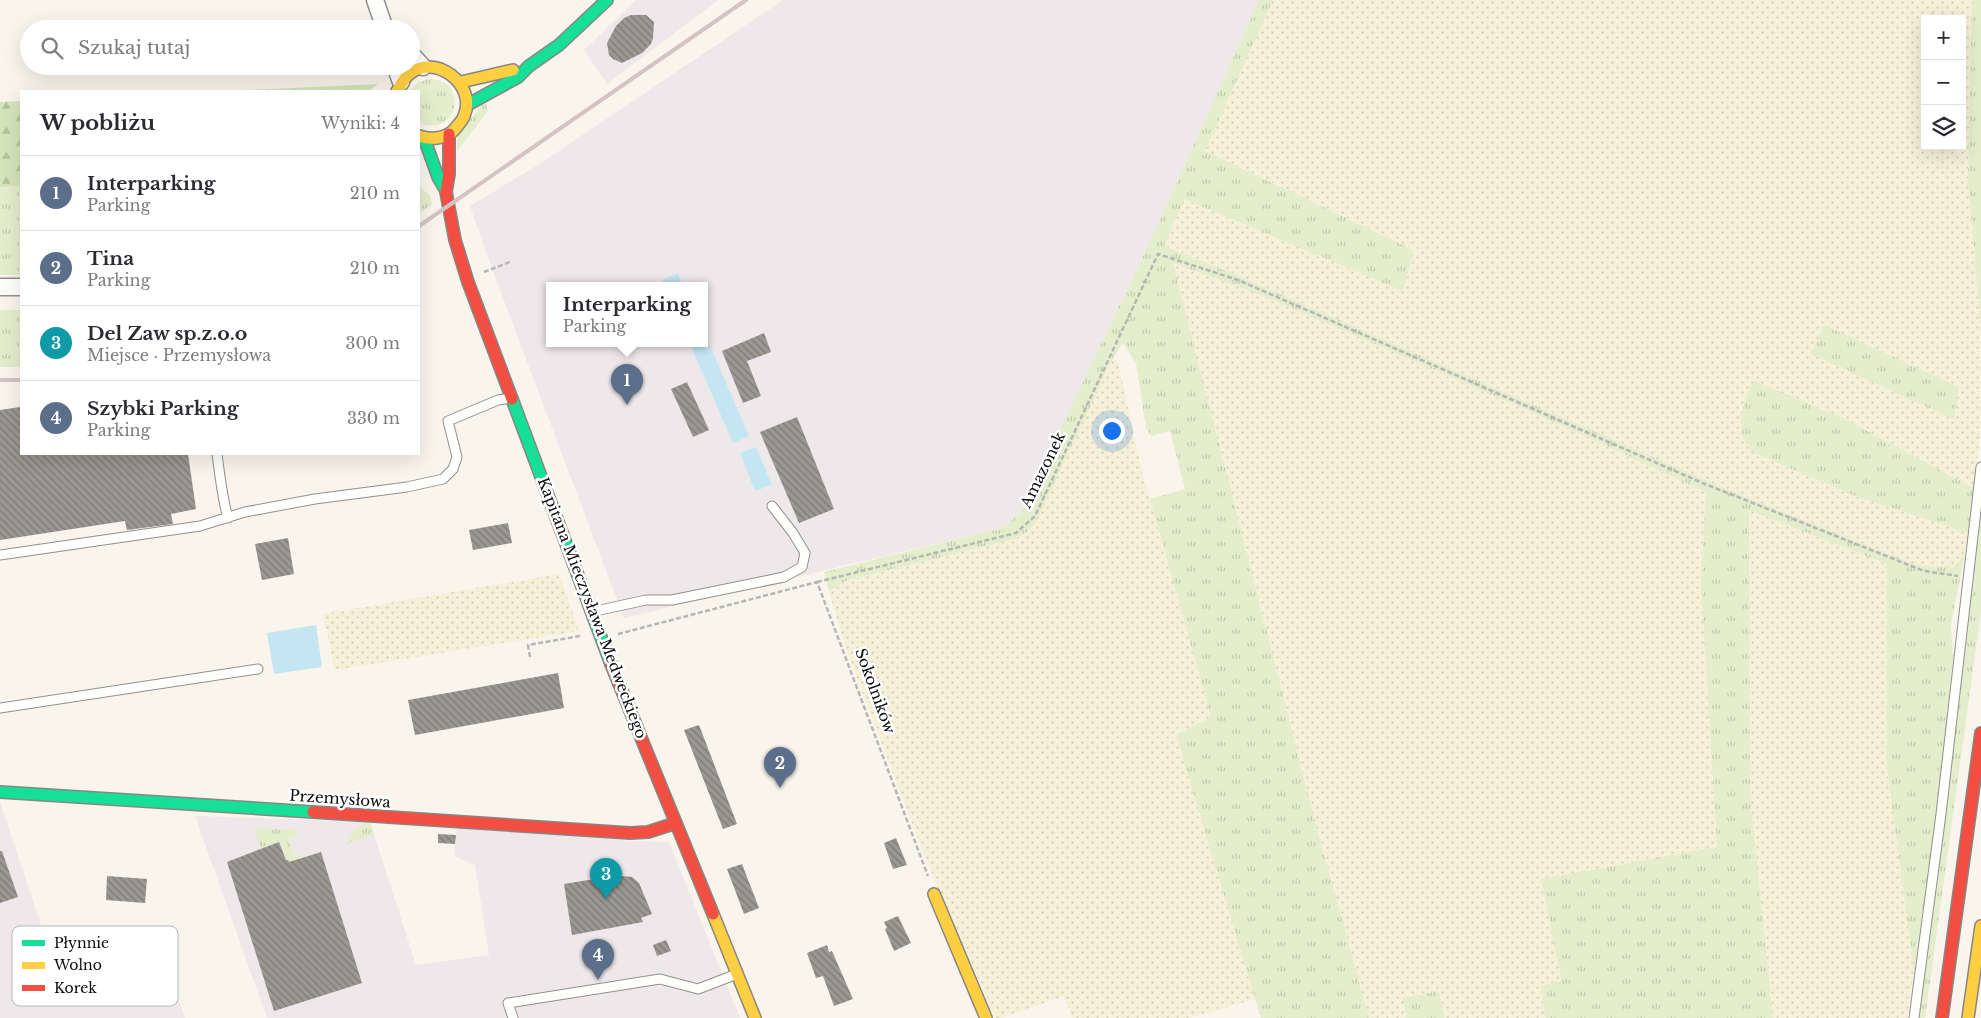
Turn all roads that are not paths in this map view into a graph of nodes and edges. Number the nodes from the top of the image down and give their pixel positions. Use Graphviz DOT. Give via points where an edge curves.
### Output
graph roads {
  1 [pos="375,0"];
  2 [pos="608,0"];
  3 [pos="383,20"];
  4 [pos="420,65"];
  5 [pos="529,66"];
  6 [pos="422,68"];
  7 [pos="410,75"];
  8 [pos="461,82"];
  9 [pos="399,87"];
  10 [pos="467,105"];
  11 [pos="449,134"];
  12 [pos="421,137"];
  13 [pos="446,192"];
  14 [pos="0,287"];
  15 [pos="20,287"];
  16 [pos="512,398"];
  17 [pos="217,455"];
  18 [pos="1981,467"];
  19 [pos="772,506"];
  20 [pos="228,518"];
  21 [pos="0,555"];
  22 [pos="591,612"];
  23 [pos="258,669"];
  24 [pos="0,708"];
  25 [pos="1981,733"];
  26 [pos="0,792"];
  27 [pos="676,823"];
  28 [pos="934,894"];
  29 [pos="1981,926"];
  30 [pos="737,974"];
  31 [pos="513,1018"];
  32 [pos="756,1018"];
  33 [pos="986,1018"];
  34 [pos="1914,1018"];
  35 [pos="1942,1018"];
  36 [pos="1968,1018"];
  1 -- 3 [label="street"];
  2 -- 5 [label="main road" via="559,46"];
  4 -- 6 [label="street"];
  5 -- 8 [label="main road"];
  5 -- 10 [label="main road" via="518,77"];
  6 -- 8 [label="main road" via="444,69"];
  7 -- 9 [label="main road"];
  8 -- 10 [label="main road"];
  10 -- 11 [label="main road" via="461,121"];
  11 -- 12 [label="main road" via="432,139"];
  11 -- 13 [label="main road, Kapitana Mieczysława Medweckiego"];
  12 -- 13 [label="main road, Kapitana Mieczysława Medweckiego"];
  13 -- 16 [label="main road, Kapitana Mieczysława Medweckiego" via="455,240 468,282"];
  14 -- 15 [label="street"];
  16 -- 20 [label="lane" via="498,400 448,421 457,456 453,469 443,479 315,499"];
  16 -- 22 [label="main road, Kapitana Mieczysława Medweckiego"];
  17 -- 20 [label="lane" via="222,498"];
  18 -- 34 [label="lane"];
  19 -- 22 [label="lane" via="805,553 802,567 784,577 672,600 646,600"];
  20 -- 21 [label="lane" via="190,528"];
  22 -- 27 [label="main road, Kapitana Mieczysława Medweckiego"];
  23 -- 24 [label="lane"];
  25 -- 35 [label="main road"];
  26 -- 27 [label="main road, Przemysłowa" via="630,833 648,832"];
  27 -- 30 [label="main road, Kapitana Mieczysława Medweckiego"];
  28 -- 33 [label="main road"];
  29 -- 36 [label="main road"];
  30 -- 31 [label="lane" via="698,989 660,979 508,1003"];
  30 -- 32 [label="main road, Kapitana Mieczysława Medweckiego"];
}
